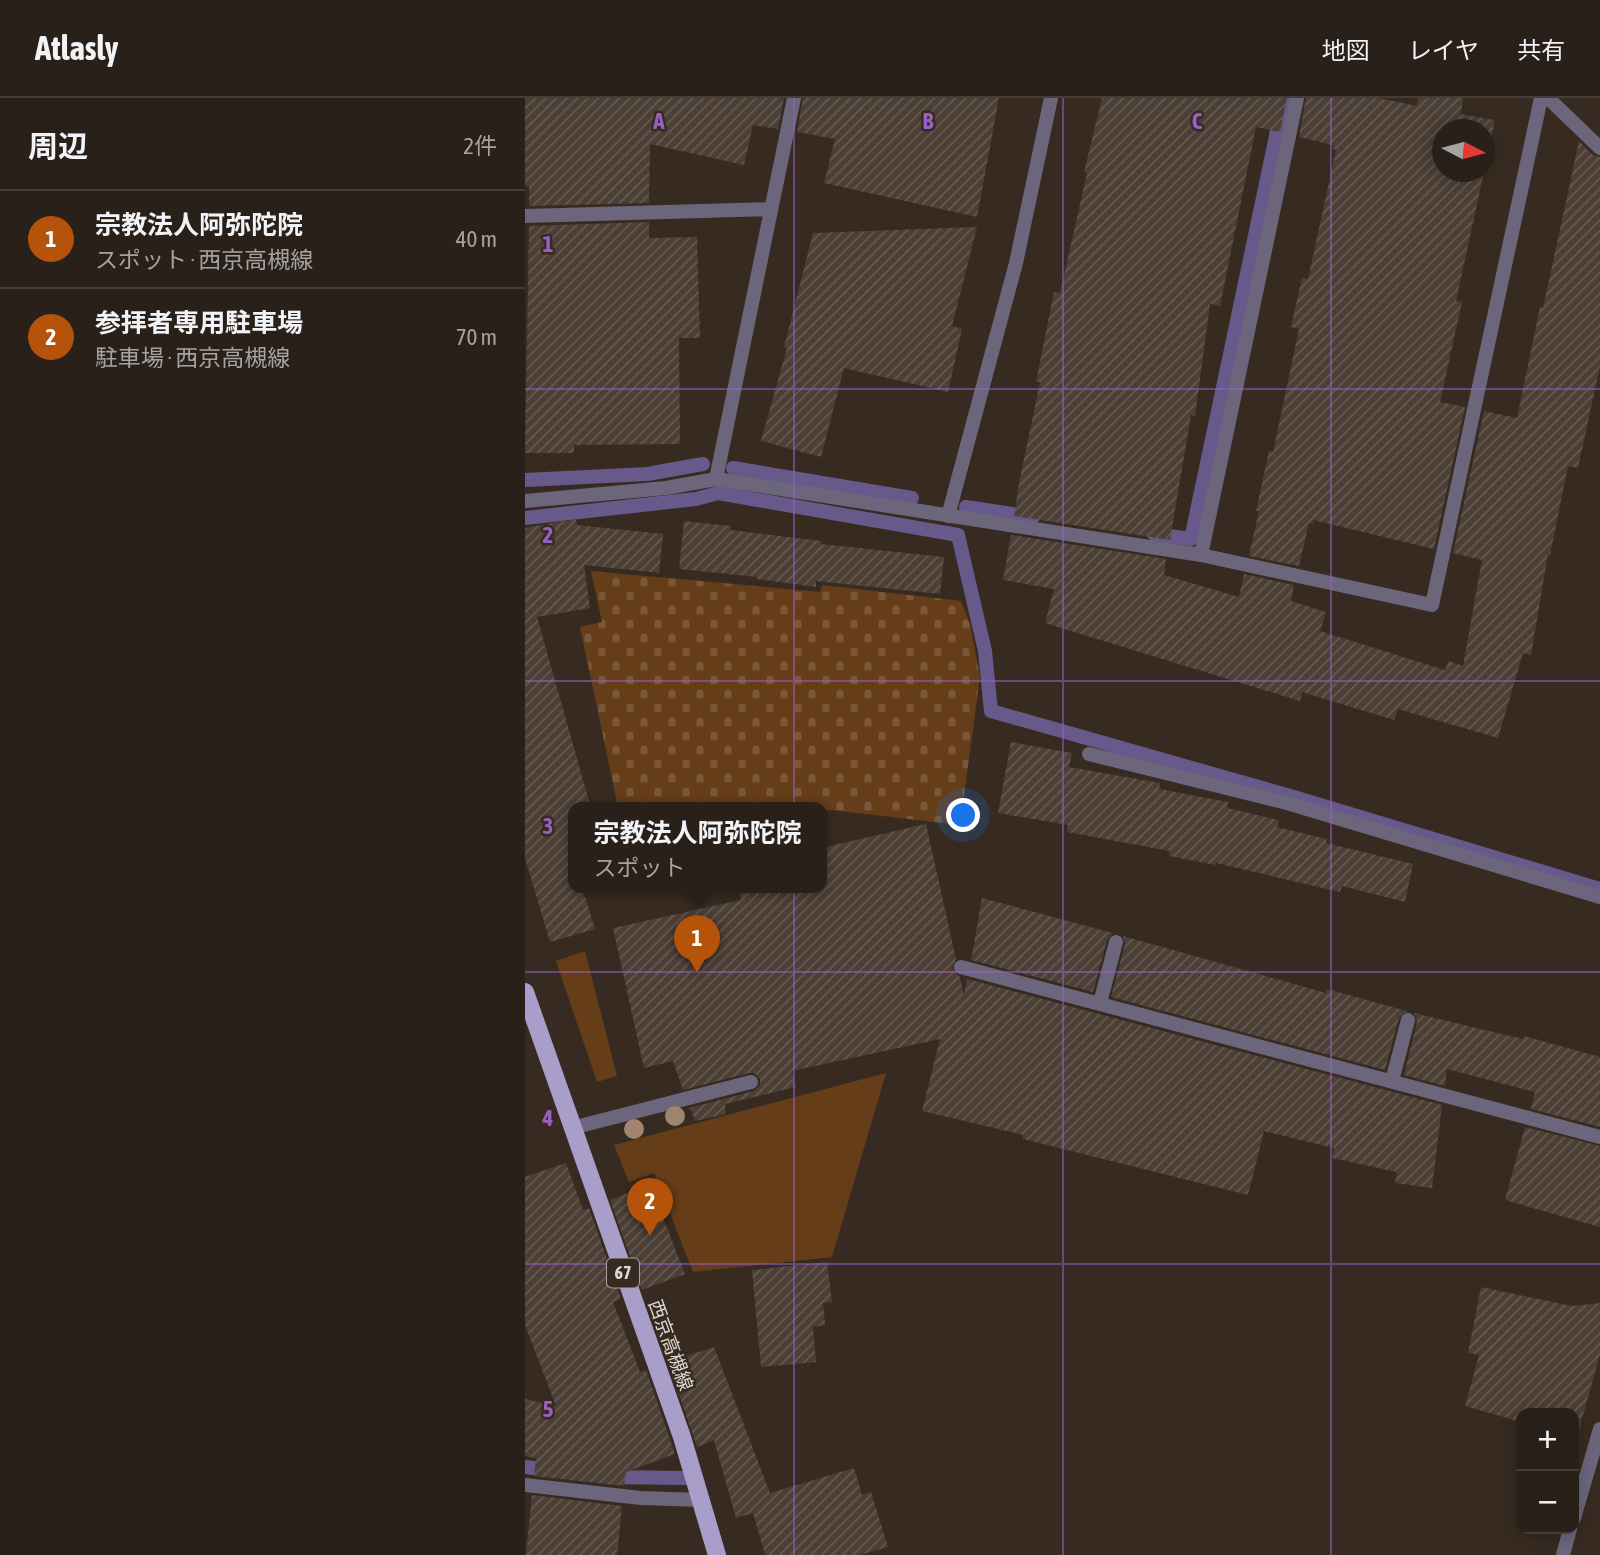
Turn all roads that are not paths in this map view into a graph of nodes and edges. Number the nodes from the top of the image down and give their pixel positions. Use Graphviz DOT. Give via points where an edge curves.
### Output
graph roads {
  1 [pos="794,98"];
  2 [pos="1051,98"];
  3 [pos="1297,98"];
  4 [pos="1541,98"];
  5 [pos="1548,98"];
  6 [pos="1600,148"];
  7 [pos="771,209"];
  8 [pos="525,216"];
  9 [pos="716,479"];
  10 [pos="525,501"];
  11 [pos="948,516"];
  12 [pos="1201,555"];
  13 [pos="1089,754"];
  14 [pos="1600,897"];
  15 [pos="1116,942"];
  16 [pos="961,967"];
  17 [pos="525,992"];
  18 [pos="1100,1003"];
  19 [pos="1408,1020"];
  20 [pos="1392,1081"];
  21 [pos="751,1082"];
  22 [pos="572,1128"];
  23 [pos="1600,1136"];
  24 [pos="1600,1429"];
  25 [pos="525,1485"];
  26 [pos="701,1500"];
  27 [pos="1579,1501"];
  28 [pos="1569,1534"];
  29 [pos="717,1555"];
  30 [pos="1563,1555"];
  1 -- 7 [label="street"];
  2 -- 11 [label="street" via="1016,263"];
  3 -- 12 [label="street"];
  4 -- 12 [label="street" via="1432,605"];
  5 -- 6 [label="street"];
  7 -- 8 [label="street"];
  7 -- 9 [label="street"];
  9 -- 10 [label="street"];
  9 -- 11 [label="street"];
  11 -- 12 [label="street"];
  13 -- 14 [label="street" via="1287,803"];
  15 -- 18 [label="street"];
  16 -- 18 [label="street"];
  17 -- 22 [label="main road, 西京高槻線 / 67"];
  18 -- 20 [label="street"];
  19 -- 20 [label="street"];
  20 -- 23 [label="street"];
  21 -- 22 [label="street"];
  22 -- 26 [label="main road, 西京高槻線 / 67"];
  24 -- 27 [label="street"];
  25 -- 26 [label="street"];
  26 -- 29 [label="main road, 西京高槻線 / 67"];
  28 -- 30 [label="street"];
}
